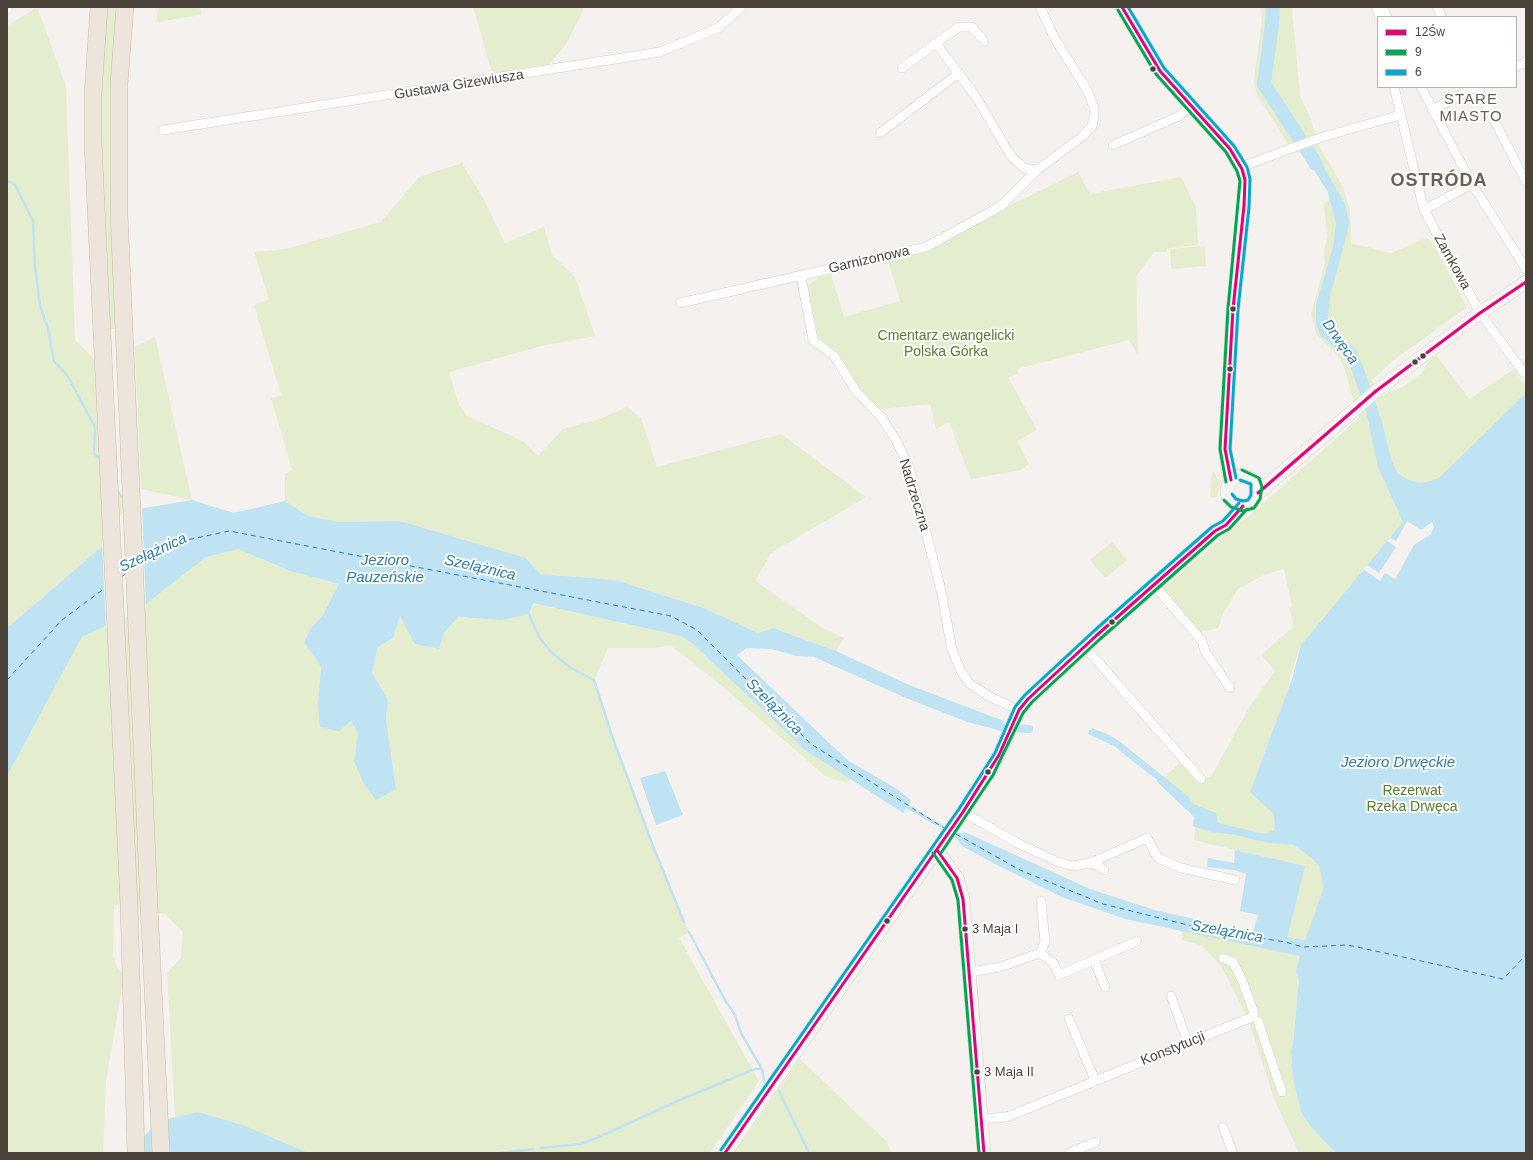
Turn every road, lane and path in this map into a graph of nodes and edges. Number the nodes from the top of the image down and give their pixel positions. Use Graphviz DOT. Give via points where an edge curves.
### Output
graph roads {
  1 [pos="99,7"];
  2 [pos="125,7"];
  3 [pos="742,7"];
  4 [pos="1040,7"];
  5 [pos="1122,7"];
  6 [pos="1382,7"];
  7 [pos="1437,7"];
  8 [pos="1386,16"];
  9 [pos="1442,16"];
  10 [pos="984,41"];
  11 [pos="936,43"];
  12 [pos="1526,62"];
  13 [pos="1517,66"];
  14 [pos="902,68"];
  15 [pos="959,73"];
  16 [pos="1394,88"];
  17 [pos="1421,88"];
  18 [pos="1474,88"];
  19 [pos="1477,88"];
  20 [pos="1190,106"];
  21 [pos="1432,110"];
  22 [pos="1400,115"];
  23 [pos="163,130"];
  24 [pos="880,133"];
  25 [pos="1112,145"];
  26 [pos="1242,169"];
  27 [pos="1037,170"];
  28 [pos="1526,182"];
  29 [pos="1472,184"];
  30 [pos="1424,210"];
  31 [pos="1526,269"];
  32 [pos="801,276"];
  33 [pos="1526,282"];
  34 [pos="680,303"];
  35 [pos="1480,313"];
  36 [pos="1524,373"];
  37 [pos="1236,478"];
  38 [pos="1256,487"];
  39 [pos="1238,504"];
  40 [pos="1154,585"];
  41 [pos="1084,646"];
  42 [pos="1230,688"];
  43 [pos="1019,710"];
  44 [pos="1201,779"];
  45 [pos="962,814"];
  46 [pos="940,846"];
  47 [pos="1090,863"];
  48 [pos="1104,870"];
  49 [pos="1235,880"];
  50 [pos="1040,901"];
  51 [pos="1137,941"];
  52 [pos="1040,953"];
  53 [pos="1223,958"];
  54 [pos="1094,960"];
  55 [pos="970,972"];
  56 [pos="1106,987"];
  57 [pos="1171,996"];
  58 [pos="1255,1017"];
  59 [pos="1069,1019"];
  60 [pos="1188,1043"];
  61 [pos="1095,1080"];
  62 [pos="1282,1092"];
  63 [pos="981,1119"];
  64 [pos="1223,1127"];
  65 [pos="1096,1142"];
  66 [pos="136,1153"];
  67 [pos="161,1153"];
  68 [pos="725,1153"];
  69 [pos="984,1153"];
  70 [pos="1069,1153"];
  71 [pos="1233,1153"];
  1 -- 66 [label="highway" via="93,129 135,1076"];
  2 -- 67 [label="highway" via="119,83 119,214"];
  3 -- 23 [label="street, Gustawa Gizewiusza" via="718,28 660,52"];
  4 -- 27 [label="street, Garnizonowa" via="1054,36 1084,84 1094,107 1094,118 1087,132"];
  5 -- 20 [label="main road" via="1160,71"];
  6 -- 8 [label="street"];
  7 -- 9 [label="street"];
  10 -- 11 [label="street" via="972,27 959,27"];
  11 -- 14 [label="street"];
  11 -- 15 [label="street"];
  12 -- 13 [label="street"];
  15 -- 24 [label="street"];
  15 -- 27 [label="street" via="1011,156 1024,168"];
  16 -- 22 [label="street, Zamkowa"];
  17 -- 21 [label="street"];
  18 -- 21 [label="street"];
  19 -- 28 [label="street"];
  20 -- 25 [label="street" via="1179,116"];
  20 -- 26 [label="main road" via="1230,149"];
  21 -- 29 [label="street"];
  22 -- 26 [label="street" via="1296,146"];
  22 -- 30 [label="street, Zamkowa"];
  26 -- 37 [label="main road" via="1245,192 1233,315 1226,430 1227,455"];
  27 -- 32 [label="street, Garnizonowa" via="1001,206 926,247"];
  29 -- 30 [label="street"];
  29 -- 31 [label="street"];
  30 -- 35 [label="street, Zamkowa"];
  32 -- 34 [label="street, Garnizonowa"];
  32 -- 43 [label="street, Nadrzeczna" via="813,340 834,356 856,391 881,417 896,440 909,468 940,590 952,650 961,671 970,683"];
  33 -- 35 [label="main road"];
  35 -- 36 [label="street, Zamkowa"];
  35 -- 38 [label="main road" via="1376,391 1278,476"];
  37 -- 38 [label="main road" via="1248,477"];
  37 -- 39 [label="main road" via="1227,492"];
  38 -- 39 [label="main road" via="1254,501"];
  39 -- 40 [label="main road" via="1226,525 1215,531"];
  40 -- 41 [label="main road"];
  40 -- 42 [label="street" via="1202,641 1205,651"];
  41 -- 43 [label="main road" via="1036,690"];
  41 -- 44 [label="street"];
  43 -- 45 [label="main road" via="999,756"];
  45 -- 46 [label="main road"];
  45 -- 47 [label="street" via="1067,866"];
  46 -- 55 [label="main road" via="962,892"];
  46 -- 68 [label="main road"];
  47 -- 48 [label="street"];
  47 -- 49 [label="street" via="1147,838 1158,858 1181,868"];
  50 -- 52 [label="street" via="1045,942"];
  51 -- 54 [label="street"];
  52 -- 54 [label="street" via="1053,963 1059,975"];
  52 -- 55 [label="street" via="1000,967"];
  53 -- 58 [label="street" via="1233,962"];
  54 -- 56 [label="street"];
  55 -- 63 [label="main road"];
  57 -- 60 [label="street"];
  58 -- 60 [label="street, Konstytucji"];
  58 -- 62 [label="street"];
  59 -- 61 [label="street"];
  60 -- 61 [label="street, Konstytucji"];
  61 -- 63 [label="street, Konstytucji" via="1007,1116"];
  63 -- 69 [label="main road"];
  64 -- 71 [label="street"];
  65 -- 70 [label="street"];
}
